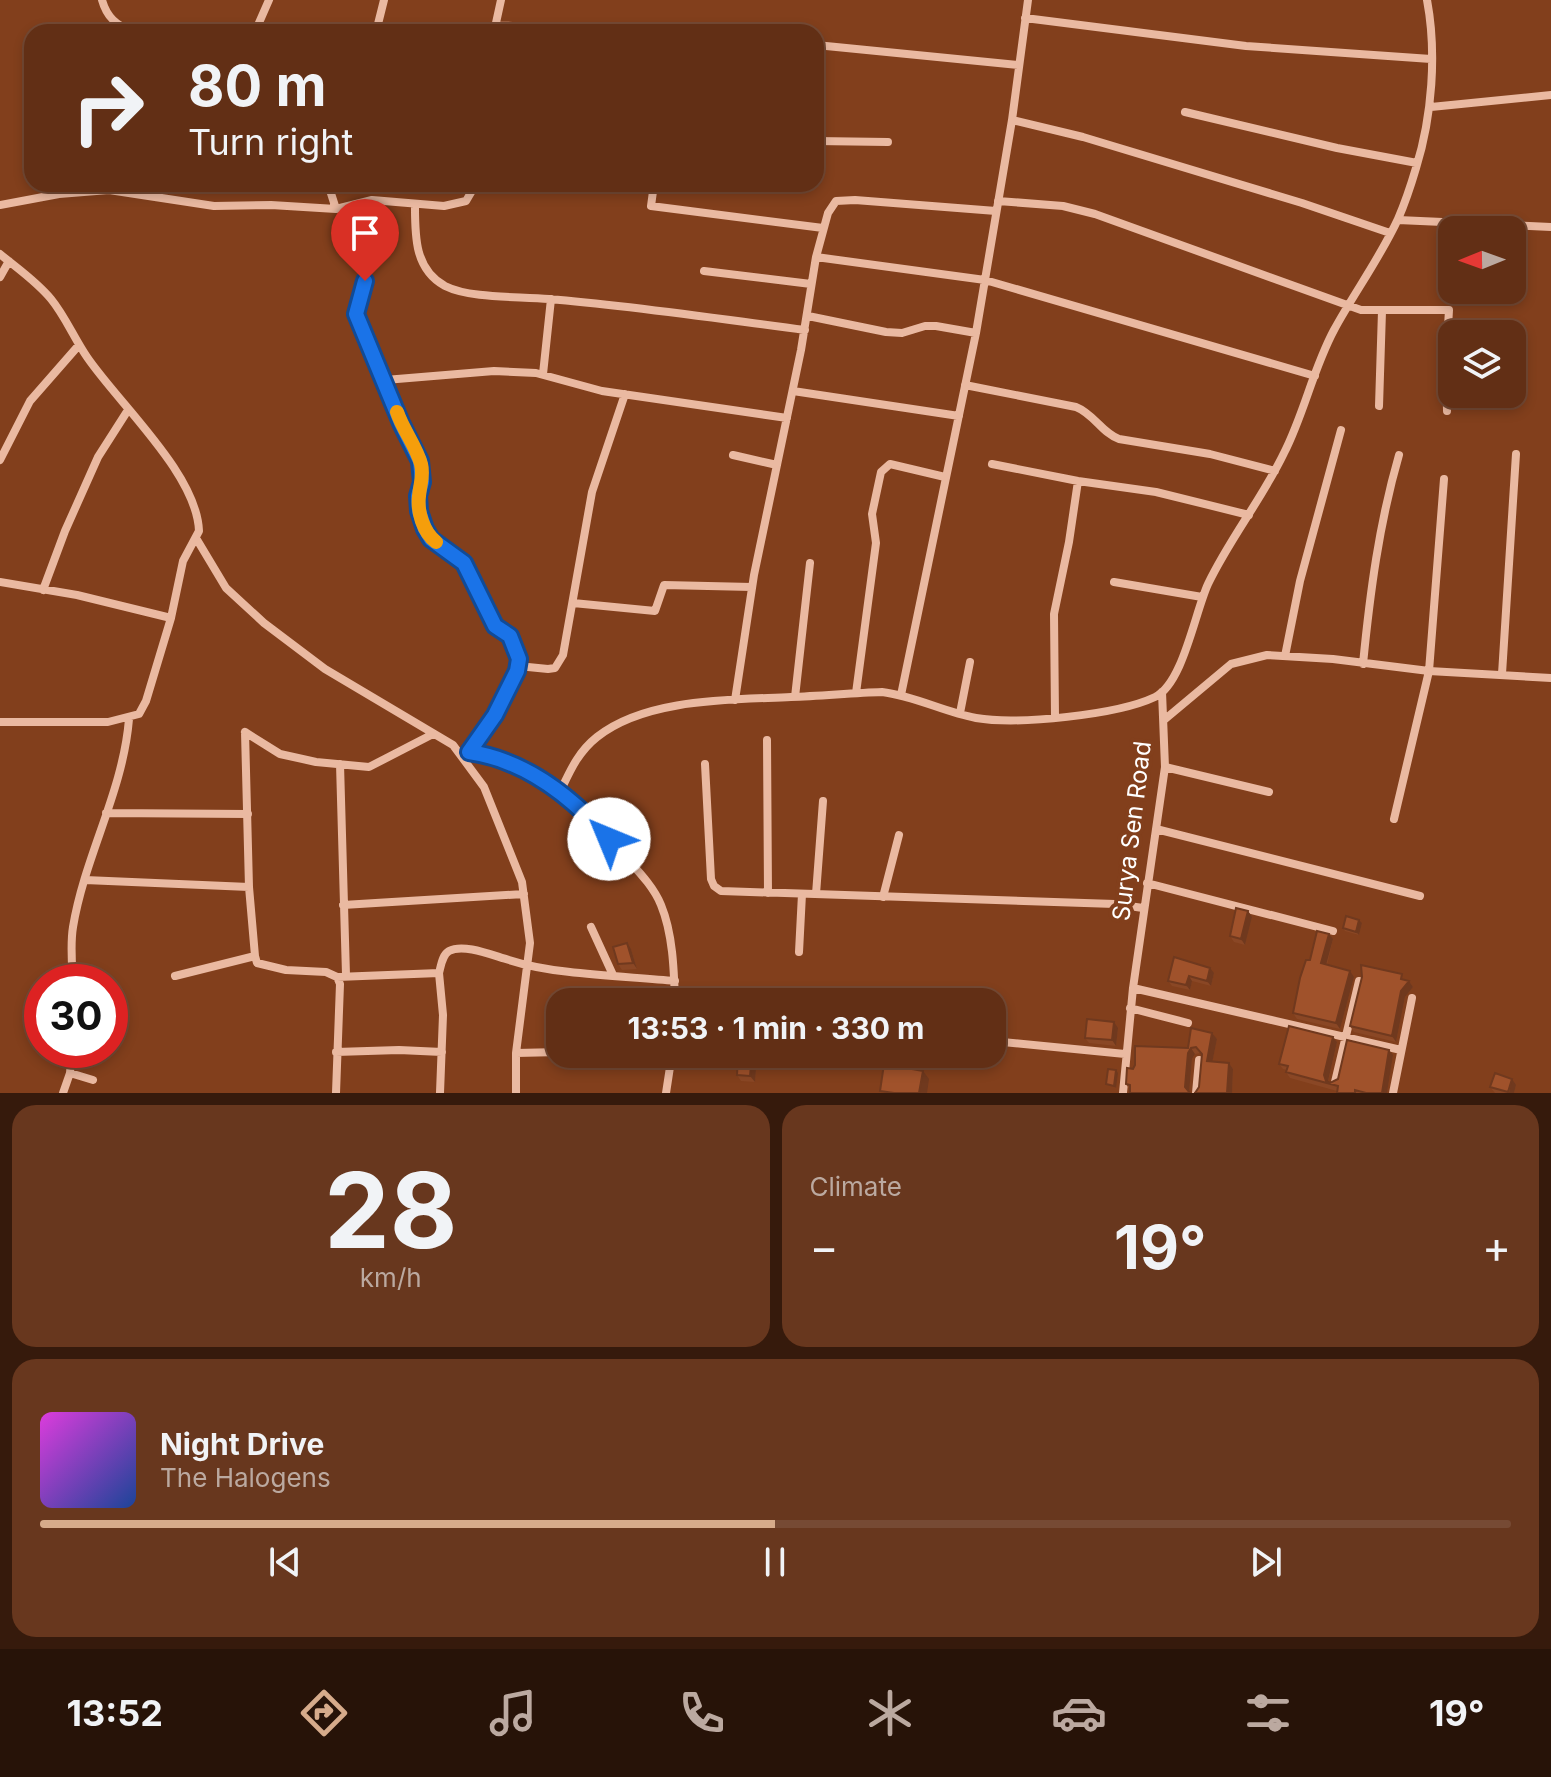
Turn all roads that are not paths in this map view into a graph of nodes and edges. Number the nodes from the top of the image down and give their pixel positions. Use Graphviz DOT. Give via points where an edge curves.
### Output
graph roads {
  1 [pos="102,0"];
  2 [pos="269,0"];
  3 [pos="384,0"];
  4 [pos="501,0"];
  5 [pos="1028,0"];
  6 [pos="1429,0"];
  7 [pos="1025,18"];
  8 [pos="116,24"];
  9 [pos="258,24"];
  10 [pos="378,24"];
  11 [pos="495,24"];
  12 [pos="824,46"];
  13 [pos="1431,59"];
  14 [pos="1019,65"];
  15 [pos="1551,95"];
  16 [pos="1431,107"];
  17 [pos="1185,112"];
  18 [pos="1012,120"];
  19 [pos="824,141"];
  20 [pos="888,142"];
  21 [pos="1417,163"];
  22 [pos="84,192"];
  23 [pos="122,192"];
  24 [pos="331,192"];
  25 [pos="472,192"];
  26 [pos="653,192"];
  27 [pos="375,201"];
  28 [pos="998,201"];
  29 [pos="415,204"];
  30 [pos="0,205"];
  31 [pos="336,209"];
  32 [pos="996,211"];
  33 [pos="1398,220"];
  34 [pos="1551,227"];
  35 [pos="823,228"];
  36 [pos="1390,233"];
  37 [pos="0,254"];
  38 [pos="816,257"];
  39 [pos="9,261"];
  40 [pos="704,271"];
  41 [pos="0,277"];
  42 [pos="985,280"];
  43 [pos="811,284"];
  44 [pos="551,299"];
  45 [pos="1350,304"];
  46 [pos="1382,311"];
  47 [pos="808,316"];
  48 [pos="805,330"];
  49 [pos="976,333"];
  50 [pos="79,345"];
  51 [pos="543,374"];
  52 [pos="1315,376"];
  53 [pos="385,380"];
  54 [pos="965,385"];
  55 [pos="793,391"];
  56 [pos="625,394"];
  57 [pos="1379,406"];
  58 [pos="128,410"];
  59 [pos="1447,411"];
  60 [pos="959,416"];
  61 [pos="787,418"];
  62 [pos="1341,430"];
  63 [pos="1516,454"];
  64 [pos="733,455"];
  65 [pos="1399,455"];
  66 [pos="0,460"];
  67 [pos="992,464"];
  68 [pos="777,465"];
  69 [pos="1275,471"];
  70 [pos="945,477"];
  71 [pos="1444,479"];
  72 [pos="1078,481"];
  73 [pos="1249,515"];
  74 [pos="196,538"];
  75 [pos="810,563"];
  76 [pos="0,582"];
  77 [pos="1114,582"];
  78 [pos="752,587"];
  79 [pos="43,590"];
  80 [pos="1202,597"];
  81 [pos="573,603"];
  82 [pos="171,618"];
  83 [pos="1285,656"];
  84 [pos="970,662"];
  85 [pos="1363,664"];
  86 [pos="518,666"];
  87 [pos="1429,671"];
  88 [pos="1502,674"];
  89 [pos="1551,678"];
  90 [pos="1162,692"];
  91 [pos="856,693"];
  92 [pos="901,695"];
  93 [pos="795,697"];
  94 [pos="735,700"];
  95 [pos="960,713"];
  96 [pos="1055,717"];
  97 [pos="129,719"];
  98 [pos="1164,720"];
  99 [pos="0,722"];
  100 [pos="433,734"];
  101 [pos="767,740"];
  102 [pos="457,750"];
  103 [pos="469,752"];
  104 [pos="340,764"];
  105 [pos="705,764"];
  106 [pos="1165,767"];
  107 [pos="560,792"];
  108 [pos="1269,792"];
  109 [pos="823,801"];
  110 [pos="106,813"];
  111 [pos="248,814"];
  112 [pos="1394,819"];
  113 [pos="1156,829"];
  114 [pos="899,835"];
  115 [pos="85,880"];
  116 [pos="1147,883"];
  117 [pos="249,887"];
  118 [pos="768,893"];
  119 [pos="524,894"];
  120 [pos="802,894"];
  121 [pos="816,894"];
  122 [pos="1420,896"];
  123 [pos="883,897"];
  124 [pos="343,905"];
  125 [pos="1143,908"];
  126 [pos="591,927"];
  127 [pos="1333,931"];
  128 [pos="799,952"];
  129 [pos="255,956"];
  130 [pos="73,964"];
  131 [pos="526,966"];
  132 [pos="439,973"];
  133 [pos="613,975"];
  134 [pos="175,976"];
  135 [pos="342,976"];
  136 [pos="675,981"];
  137 [pos="1359,981"];
  138 [pos="675,988"];
  139 [pos="1133,988"];
  140 [pos="1412,998"];
  141 [pos="1130,1008"];
  142 [pos="1188,1023"];
  143 [pos="1345,1038"];
  144 [pos="1006,1042"];
  145 [pos="1401,1050"];
  146 [pos="336,1052"];
  147 [pos="442,1052"];
  148 [pos="546,1052"];
  149 [pos="516,1053"];
  150 [pos="1125,1054"];
  151 [pos="1199,1060"];
  152 [pos="70,1068"];
  153 [pos="670,1068"];
  154 [pos="70,1073"];
  155 [pos="93,1080"];
  156 [pos="1335,1082"];
  157 [pos="63,1093"];
  158 [pos="336,1093"];
  159 [pos="440,1093"];
  160 [pos="516,1093"];
  161 [pos="666,1093"];
  162 [pos="1123,1093"];
  163 [pos="1196,1093"];
  164 [pos="1393,1093"];
  1 -- 8 [label="street"];
  2 -- 9 [label="street"];
  3 -- 10 [label="street"];
  4 -- 11 [label="street"];
  5 -- 7 [label="street"];
  6 -- 13 [label="street"];
  7 -- 13 [label="street" via="1246,46"];
  7 -- 14 [label="street"];
  12 -- 14 [label="street"];
  13 -- 16 [label="street"];
  14 -- 18 [label="street"];
  15 -- 16 [label="street"];
  16 -- 21 [label="street"];
  17 -- 21 [label="street"];
  18 -- 28 [label="street"];
  18 -- 36 [label="street" via="1083,137"];
  19 -- 20 [label="street"];
  21 -- 33 [label="street"];
  22 -- 30 [label="street"];
  23 -- 31 [label="street" via="214,206"];
  24 -- 31 [label="street"];
  25 -- 29 [label="street" via="450,206"];
  26 -- 35 [label="street" via="651,206"];
  27 -- 29 [label="street"];
  27 -- 31 [label="street"];
  27 -- 53 [label="street" via="376,246 356,314"];
  28 -- 32 [label="street"];
  28 -- 45 [label="street" via="1095,214"];
  29 -- 44 [label="street" via="418,254 446,286"];
  32 -- 35 [label="street" via="836,201"];
  32 -- 42 [label="street"];
  33 -- 34 [label="street"];
  33 -- 36 [label="street"];
  35 -- 38 [label="street"];
  36 -- 45 [label="street"];
  37 -- 39 [label="street"];
  38 -- 42 [label="street"];
  38 -- 43 [label="street"];
  39 -- 41 [label="street"];
  39 -- 50 [label="street" via="53,301"];
  40 -- 43 [label="street"];
  42 -- 49 [label="street"];
  42 -- 52 [label="street"];
  43 -- 47 [label="street"];
  44 -- 48 [label="street"];
  44 -- 51 [label="street"];
  45 -- 46 [label="street"];
  45 -- 52 [label="street"];
  46 -- 57 [label="street"];
  46 -- 59 [label="street" via="1449,310"];
  47 -- 48 [label="street"];
  47 -- 49 [label="street" via="886,332 936,326"];
  48 -- 55 [label="street"];
  49 -- 54 [label="street"];
  50 -- 58 [label="street"];
  50 -- 66 [label="street" via="30,401"];
  51 -- 53 [label="street" via="494,371"];
  51 -- 56 [label="street"];
  52 -- 69 [label="street"];
  53 -- 86 [label="street" via="420,461 419,511 425,529 464,563 495,626 510,636"];
  54 -- 60 [label="street"];
  54 -- 69 [label="street" via="1076,407 1119,439"];
  55 -- 60 [label="street"];
  55 -- 61 [label="street"];
  56 -- 61 [label="street"];
  56 -- 81 [label="street" via="594,483"];
  58 -- 74 [label="street" via="192,500 199,520"];
  58 -- 79 [label="street" via="98,457"];
  60 -- 70 [label="street"];
  61 -- 68 [label="street"];
  62 -- 83 [label="street"];
  63 -- 88 [label="street"];
  64 -- 68 [label="street"];
  65 -- 85 [label="street" via="1372,569"];
  67 -- 72 [label="street"];
  68 -- 78 [label="street"];
  69 -- 73 [label="street"];
  70 -- 91 [label="street" via="890,464 881,472 872,514 876,543"];
  70 -- 92 [label="street"];
  71 -- 87 [label="street"];
  72 -- 73 [label="street" via="1156,492"];
  72 -- 96 [label="street" via="1054,614"];
  73 -- 80 [label="street"];
  74 -- 82 [label="street" via="183,561"];
  74 -- 100 [label="street" via="226,588 264,623 325,669"];
  75 -- 93 [label="street"];
  76 -- 79 [label="street"];
  77 -- 80 [label="street"];
  78 -- 81 [label="street" via="664,585 655,611"];
  78 -- 94 [label="street"];
  79 -- 82 [label="street"];
  80 -- 90 [label="street" via="1176,675"];
  81 -- 86 [label="street" via="563,655 555,668"];
  82 -- 97 [label="street" via="146,701"];
  83 -- 85 [label="street"];
  83 -- 98 [label="street" via="1231,664"];
  84 -- 95 [label="street"];
  85 -- 87 [label="street"];
  86 -- 103 [label="street" via="495,715"];
  87 -- 88 [label="street"];
  87 -- 112 [label="street"];
  88 -- 89 [label="street"];
  90 -- 96 [label="street, Surya Sen Road" via="1117,711"];
  90 -- 98 [label="street, Surya Sen Road"];
  91 -- 92 [label="street, Surya Sen Road"];
  91 -- 93 [label="street, Surya Sen Road"];
  92 -- 95 [label="street, Surya Sen Road"];
  93 -- 94 [label="street, Surya Sen Road"];
  94 -- 107 [label="street, Surya Sen Road" via="661,708 623,720 573,761"];
  95 -- 96 [label="street, Surya Sen Road" via="976,718"];
  97 -- 99 [label="street"];
  97 -- 110 [label="street" via="122,771"];
  98 -- 106 [label="street, Surya Sen Road"];
  100 -- 102 [label="street"];
  100 -- 104 [label="street" via="369,767"];
  101 -- 118 [label="street"];
  102 -- 103 [label="street"];
  102 -- 119 [label="street" via="484,787"];
  103 -- 107 [label="street" via="506,760"];
  104 -- 111 [label="street" via="280,754 245,732"];
  104 -- 124 [label="street"];
  105 -- 118 [label="street" via="714,886 721,891"];
  106 -- 108 [label="street"];
  106 -- 113 [label="street, Surya Sen Road"];
  107 -- 136 [label="street" via="594,821 661,905"];
  109 -- 121 [label="street"];
  110 -- 111 [label="street"];
  110 -- 115 [label="street"];
  111 -- 117 [label="street"];
  113 -- 116 [label="street, Surya Sen Road"];
  113 -- 122 [label="street"];
  114 -- 123 [label="street"];
  115 -- 117 [label="street"];
  115 -- 130 [label="street" via="73,926"];
  116 -- 125 [label="street, Surya Sen Road"];
  116 -- 127 [label="street"];
  117 -- 129 [label="street"];
  118 -- 120 [label="street"];
  119 -- 124 [label="street"];
  119 -- 131 [label="street" via="530,943"];
  120 -- 121 [label="street"];
  120 -- 128 [label="street"];
  121 -- 123 [label="street"];
  123 -- 125 [label="street"];
  124 -- 135 [label="street"];
  125 -- 139 [label="street, Surya Sen Road"];
  126 -- 133 [label="street"];
  129 -- 134 [label="street"];
  129 -- 135 [label="street" via="257,963 286,970"];
  131 -- 132 [label="street" via="457,949 447,952"];
  131 -- 133 [label="street"];
  131 -- 149 [label="street"];
  132 -- 135 [label="street"];
  132 -- 147 [label="street"];
  133 -- 136 [label="street"];
  135 -- 146 [label="street"];
  136 -- 138 [label="street"];
  137 -- 143 [label="street"];
  139 -- 141 [label="street, Surya Sen Road"];
  139 -- 143 [label="street"];
  140 -- 145 [label="street"];
  141 -- 142 [label="street"];
  141 -- 150 [label="street, Surya Sen Road"];
  143 -- 145 [label="street"];
  143 -- 156 [label="street"];
  144 -- 150 [label="street"];
  145 -- 164 [label="street"];
  146 -- 147 [label="street"];
  146 -- 158 [label="street"];
  147 -- 159 [label="street"];
  148 -- 149 [label="street"];
  149 -- 160 [label="street"];
  150 -- 162 [label="street, Surya Sen Road"];
  151 -- 163 [label="street"];
  152 -- 154 [label="street"];
  153 -- 161 [label="street"];
  154 -- 155 [label="street"];
  154 -- 157 [label="street"];
}
